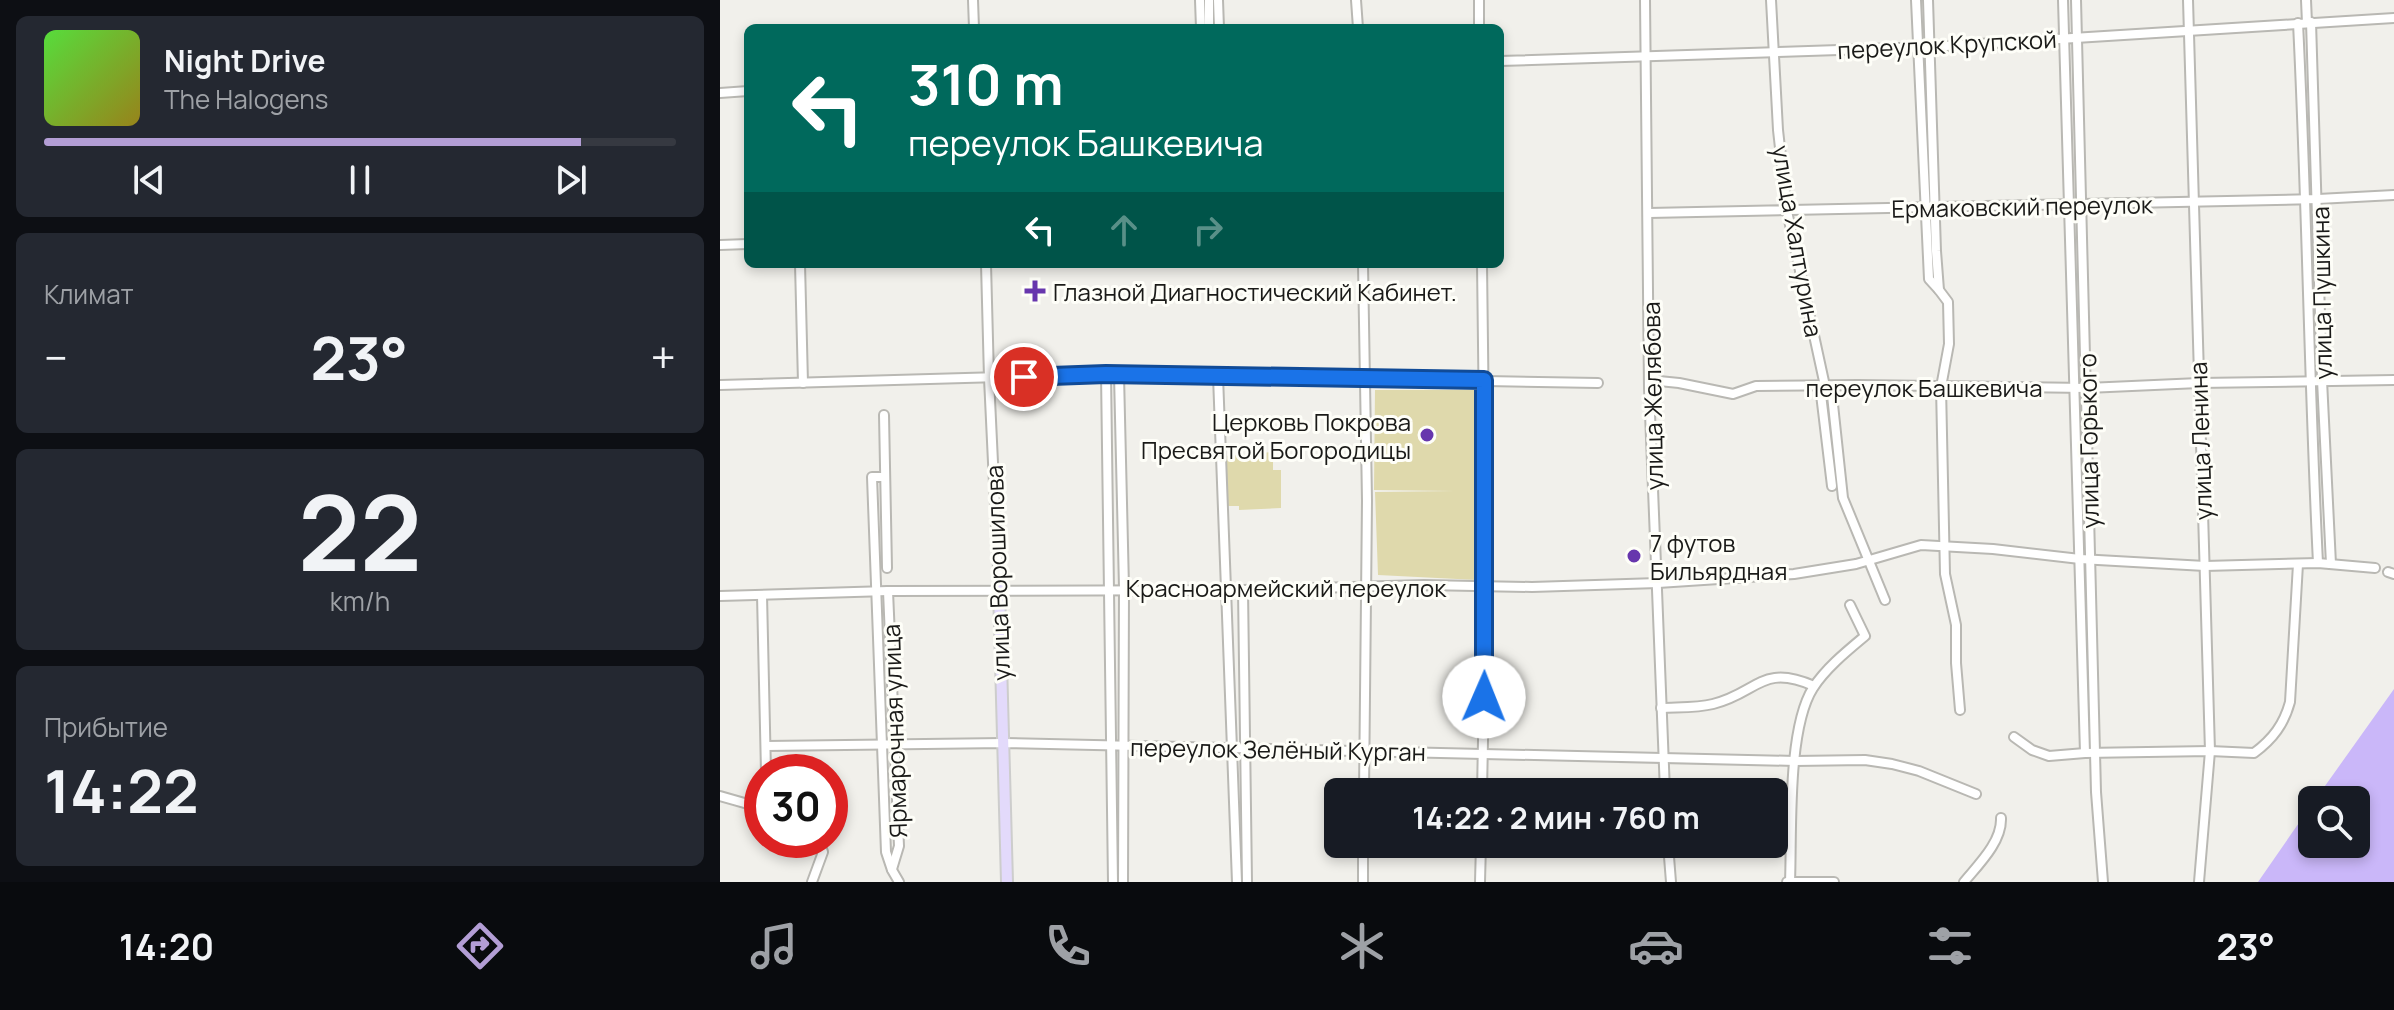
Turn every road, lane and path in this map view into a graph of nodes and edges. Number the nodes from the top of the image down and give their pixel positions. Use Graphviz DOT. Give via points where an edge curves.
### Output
graph roads {
  1 [pos="973,0"];
  2 [pos="1200,0"];
  3 [pos="1209,0"];
  4 [pos="1218,0"];
  5 [pos="1356,0"];
  6 [pos="1479,0"];
  7 [pos="1645,0"];
  8 [pos="1771,0"];
  9 [pos="1916,0"];
  10 [pos="1928,0"];
  11 [pos="2063,0"];
  12 [pos="2076,0"];
  13 [pos="2188,0"];
  14 [pos="2306,0"];
  15 [pos="2394,18"];
  16 [pos="2305,23"];
  17 [pos="974,24"];
  18 [pos="1201,24"];
  19 [pos="1209,24"];
  20 [pos="1219,24"];
  21 [pos="1358,24"];
  22 [pos="1479,24"];
  23 [pos="2189,31"];
  24 [pos="2077,37"];
  25 [pos="2065,38"];
  26 [pos="1918,47"];
  27 [pos="1930,47"];
  28 [pos="1773,52"];
  29 [pos="1646,56"];
  30 [pos="1504,61"];
  31 [pos="744,91"];
  32 [pos="720,93"];
  33 [pos="2394,195"];
  34 [pos="2306,199"];
  35 [pos="2318,199"];
  36 [pos="2192,202"];
  37 [pos="2083,203"];
  38 [pos="2070,204"];
  39 [pos="1929,207"];
  40 [pos="1787,211"];
  41 [pos="1649,213"];
  42 [pos="744,244"];
  43 [pos="720,245"];
  44 [pos="800,268"];
  45 [pos="986,268"];
  46 [pos="1363,268"];
  47 [pos="1482,268"];
  48 [pos="1106,374"];
  49 [pos="1119,375"];
  50 [pos="1218,376"];
  51 [pos="989,378"];
  52 [pos="1364,379"];
  53 [pos="1484,380"];
  54 [pos="1649,380"];
  55 [pos="2322,380"];
  56 [pos="2394,380"];
  57 [pos="2309,381"];
  58 [pos="803,383"];
  59 [pos="1598,383"];
  60 [pos="2199,383"];
  61 [pos="720,385"];
  62 [pos="1825,386"];
  63 [pos="1941,387"];
  64 [pos="2073,388"];
  65 [pos="2087,388"];
  66 [pos="884,415"];
  67 [pos="885,477"];
  68 [pos="1832,486"];
  69 [pos="1945,545"];
  70 [pos="2080,559"];
  71 [pos="1870,560"];
  72 [pos="2091,560"];
  73 [pos="2318,563"];
  74 [pos="2298,564"];
  75 [pos="2331,564"];
  76 [pos="2205,566"];
  77 [pos="887,568"];
  78 [pos="2375,568"];
  79 [pos="1658,583"];
  80 [pos="1365,585"];
  81 [pos="1486,586"];
  82 [pos="1110,588"];
  83 [pos="1124,588"];
  84 [pos="999,589"];
  85 [pos="1226,589"];
  86 [pos="1243,590"];
  87 [pos="875,591"];
  88 [pos="888,591"];
  89 [pos="762,595"];
  90 [pos="720,596"];
  91 [pos="1885,600"];
  92 [pos="1850,605"];
  93 [pos="1814,686"];
  94 [pos="1661,708"];
  95 [pos="1960,710"];
  96 [pos="2014,737"];
  97 [pos="1004,743"];
  98 [pos="882,745"];
  99 [pos="896,745"];
  100 [pos="1111,745"];
  101 [pos="1124,745"];
  102 [pos="766,746"];
  103 [pos="1232,750"];
  104 [pos="1244,751"];
  105 [pos="2210,751"];
  106 [pos="1364,752"];
  107 [pos="1483,753"];
  108 [pos="2090,753"];
  109 [pos="766,754"];
  110 [pos="1663,757"];
  111 [pos="1795,761"];
  112 [pos="1364,778"];
  113 [pos="1482,778"];
  114 [pos="1664,778"];
  115 [pos="1976,794"];
  116 [pos="720,796"];
  117 [pos="744,803"];
  118 [pos="2001,818"];
  119 [pos="821,858"];
  120 [pos="1363,858"];
  121 [pos="1481,858"];
  122 [pos="1669,858"];
  123 [pos="892,870"];
  124 [pos="812,882"];
  125 [pos="899,882"];
  126 [pos="1007,882"];
  127 [pos="1113,882"];
  128 [pos="1123,882"];
  129 [pos="1237,882"];
  130 [pos="1247,882"];
  131 [pos="1363,882"];
  132 [pos="1480,882"];
  133 [pos="1671,882"];
  134 [pos="1787,882"];
  135 [pos="1834,882"];
  136 [pos="1964,882"];
  137 [pos="2103,882"];
  138 [pos="2199,882"];
  1 -- 17 [label="street"];
  2 -- 18 [label="street"];
  3 -- 19 [label="street"];
  4 -- 20 [label="street"];
  5 -- 21 [label="street"];
  6 -- 22 [label="street"];
  7 -- 29 [label="street, улица Желябова"];
  8 -- 28 [label="street, улица Халтурина"];
  9 -- 26 [label="street"];
  10 -- 27 [label="street"];
  11 -- 25 [label="street, улица Горького"];
  12 -- 24 [label="street, улица Горького"];
  13 -- 23 [label="street, улица Ленина"];
  14 -- 16 [label="street, улица Пушкина"];
  15 -- 16 [label="street, переулок Крупской"];
  16 -- 23 [label="street, переулок Крупской"];
  16 -- 34 [label="street, улица Пушкина"];
  16 -- 35 [label="street, улица Пушкина"];
  23 -- 24 [label="street, переулок Крупской"];
  23 -- 36 [label="street, улица Ленина"];
  24 -- 25 [label="street, переулок Крупской"];
  24 -- 37 [label="street, улица Горького"];
  25 -- 27 [label="street, переулок Крупской"];
  25 -- 38 [label="street, улица Горького"];
  26 -- 27 [label="street, переулок Крупской"];
  26 -- 28 [label="street, переулок Крупской"];
  26 -- 39 [label="street"];
  27 -- 39 [label="street"];
  28 -- 29 [label="street, переулок Крупской"];
  28 -- 40 [label="street, улица Халтурина"];
  29 -- 30 [label="street, переулок Крупской"];
  29 -- 41 [label="street, улица Желябова"];
  31 -- 32 [label="street"];
  33 -- 35 [label="street, Ермаковский переулок"];
  34 -- 35 [label="street, Ермаковский переулок"];
  34 -- 36 [label="street, Ермаковский переулок"];
  34 -- 57 [label="street, улица Пушкина"];
  35 -- 55 [label="street, улица Пушкина"];
  36 -- 37 [label="street, Ермаковский переулок"];
  36 -- 60 [label="street, улица Ленина"];
  37 -- 38 [label="street, Ермаковский переулок"];
  37 -- 65 [label="street, улица Горького"];
  38 -- 39 [label="street, Ермаковский переулок"];
  38 -- 64 [label="street, улица Горького"];
  39 -- 40 [label="street, Ермаковский переулок"];
  39 -- 63 [label="street" via="1939,290 1948,302 1949,344"];
  40 -- 41 [label="street, Ермаковский переулок"];
  40 -- 62 [label="street, улица Халтурина"];
  41 -- 54 [label="street, улица Желябова"];
  42 -- 43 [label="street"];
  44 -- 58 [label="street"];
  45 -- 51 [label="street, улица Ворошилова"];
  46 -- 52 [label="street"];
  47 -- 53 [label="street"];
  48 -- 49 [label="street"];
  48 -- 51 [label="street"];
  48 -- 82 [label="street"];
  49 -- 50 [label="street"];
  49 -- 83 [label="street"];
  50 -- 52 [label="street"];
  50 -- 85 [label="street"];
  51 -- 58 [label="street"];
  51 -- 84 [label="street, улица Ворошилова"];
  52 -- 53 [label="street"];
  52 -- 80 [label="street"];
  53 -- 59 [label="street"];
  53 -- 81 [label="street"];
  54 -- 62 [label="street, переулок Башкевича" via="1733,394 1756,386"];
  54 -- 79 [label="street, улица Желябова"];
  55 -- 56 [label="street, переулок Башкевича"];
  55 -- 57 [label="street, переулок Башкевича"];
  55 -- 75 [label="street, улица Пушкина"];
  57 -- 60 [label="street, переулок Башкевича"];
  57 -- 73 [label="street, улица Пушкина"];
  58 -- 61 [label="street"];
  60 -- 65 [label="street, переулок Башкевича"];
  60 -- 76 [label="street, улица Ленина"];
  62 -- 63 [label="street, переулок Башкевича"];
  62 -- 68 [label="street"];
  62 -- 71 [label="street, улица Халтурина" via="1843,498"];
  63 -- 64 [label="street, переулок Башкевича"];
  63 -- 69 [label="street"];
  64 -- 65 [label="street, переулок Башкевича"];
  64 -- 70 [label="street, улица Горького"];
  65 -- 72 [label="street, улица Горького"];
  66 -- 67 [label="street"];
  67 -- 77 [label="street"];
  67 -- 87 [label="street" via="872,477"];
  69 -- 70 [label="street, Красноармейский переулок"];
  69 -- 71 [label="street, Красноармейский переулок" via="1921,545"];
  69 -- 95 [label="street"];
  70 -- 72 [label="street, Красноармейский переулок"];
  70 -- 108 [label="street, улица Горького"];
  71 -- 79 [label="street, Красноармейский переулок" via="1794,574"];
  71 -- 91 [label="street, улица Халтурина"];
  72 -- 76 [label="street, Красноармейский переулок"];
  72 -- 108 [label="street, улица Горького"];
  73 -- 74 [label="street, Красноармейский переулок"];
  73 -- 75 [label="street, Красноармейский переулок"];
  74 -- 76 [label="street, Красноармейский переулок"];
  74 -- 105 [label="street" via="2286,719 2254,753"];
  75 -- 78 [label="street, Красноармейский переулок"];
  76 -- 105 [label="street, улица Ленина"];
  79 -- 81 [label="street, Красноармейский переулок"];
  79 -- 94 [label="street, улица Желябова"];
  80 -- 81 [label="street, Красноармейский переулок"];
  80 -- 86 [label="street, Красноармейский переулок"];
  80 -- 106 [label="street"];
  81 -- 107 [label="street"];
  82 -- 83 [label="street, Красноармейский переулок"];
  82 -- 84 [label="street, Красноармейский переулок"];
  82 -- 100 [label="street"];
  83 -- 85 [label="street, Красноармейский переулок"];
  83 -- 101 [label="street"];
  84 -- 88 [label="street, Красноармейский переулок"];
  84 -- 97 [label="main road, улица Ворошилова"];
  85 -- 86 [label="street, Красноармейский переулок"];
  85 -- 103 [label="street"];
  86 -- 104 [label="street"];
  87 -- 88 [label="street, Красноармейский переулок"];
  87 -- 89 [label="street, Красноармейский переулок"];
  87 -- 98 [label="street"];
  88 -- 99 [label="street, Ярмарочная улица"];
  89 -- 90 [label="street, Красноармейский переулок"];
  89 -- 102 [label="street"];
  92 -- 93 [label="street" via="1865,636"];
  93 -- 94 [label="street" via="1777,676 1713,704"];
  93 -- 111 [label="street" via="1804,707"];
  94 -- 110 [label="street, улица Желябова"];
  96 -- 108 [label="street" via="2045,756"];
  97 -- 99 [label="street, переулок Зелёный Курган"];
  97 -- 100 [label="street, переулок Зелёный Курган"];
  97 -- 126 [label="main road, улица Ворошилова"];
  98 -- 99 [label="street, переулок Зелёный Курган"];
  98 -- 102 [label="street, переулок Зелёный Курган"];
  98 -- 123 [label="street" via="886,852"];
  99 -- 123 [label="street, Ярмарочная улица" via="899,846"];
  100 -- 101 [label="street, переулок Зелёный Курган"];
  100 -- 127 [label="street"];
  101 -- 103 [label="street, переулок Зелёный Курган"];
  101 -- 128 [label="street"];
  102 -- 109 [label="street"];
  103 -- 104 [label="street, переулок Зелёный Курган"];
  103 -- 129 [label="street"];
  104 -- 106 [label="street, переулок Зелёный Курган"];
  104 -- 130 [label="street"];
  105 -- 108 [label="street"];
  105 -- 138 [label="street, улица Ленина"];
  106 -- 107 [label="street, переулок Зелёный Курган"];
  106 -- 112 [label="street"];
  107 -- 110 [label="street, переулок Зелёный Курган"];
  107 -- 113 [label="street"];
  108 -- 137 [label="street, улица Горького"];
  110 -- 111 [label="street, переулок Зелёный Курган"];
  110 -- 114 [label="street, улица Желябова"];
  111 -- 115 [label="street, переулок Зелёный Курган" via="1892,764"];
  111 -- 134 [label="street"];
  116 -- 117 [label="street"];
  118 -- 136 [label="street" via="1996,839"];
  119 -- 124 [label="street"];
  120 -- 131 [label="street"];
  121 -- 132 [label="street"];
  122 -- 133 [label="street"];
  123 -- 125 [label="street"];
  134 -- 135 [label="street"];
}
